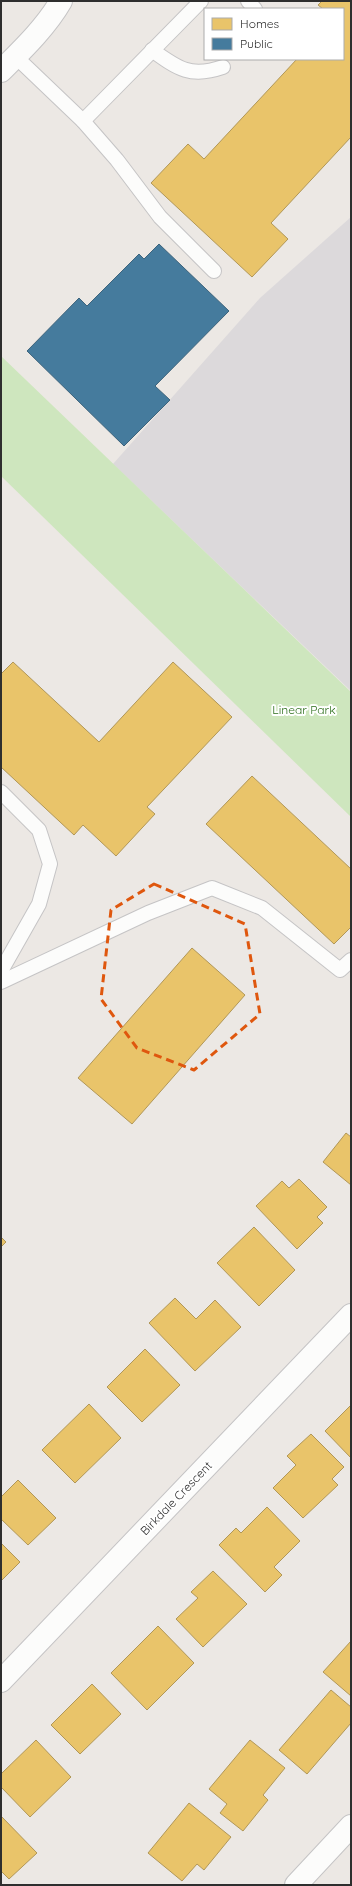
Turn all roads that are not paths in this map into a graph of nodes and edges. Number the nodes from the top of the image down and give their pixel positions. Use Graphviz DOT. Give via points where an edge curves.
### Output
graph roads {
  1 [pos="61,1"];
  2 [pos="201,1"];
  3 [pos="152,50"];
  4 [pos="8,64"];
  5 [pos="223,67"];
  6 [pos="83,121"];
  7 [pos="214,271"];
  8 [pos="1,792"];
  9 [pos="351,960"];
  10 [pos="1,972"];
  11 [pos="1,982"];
  12 [pos="351,1315"];
  13 [pos="1,1681"];
  14 [pos="351,1826"];
  15 [pos="296,1885"];
  1 -- 4 [label="street"];
  2 -- 3 [label="lane"];
  3 -- 5 [label="lane" via="176,67 193,72 208,72"];
  3 -- 6 [label="lane"];
  4 -- 6 [label="lane"];
  6 -- 7 [label="lane" via="117,160 160,217"];
  8 -- 10 [label="lane" via="39,830 50,864 39,904"];
  9 -- 11 [label="lane" via="340,970 262,908 212,888 148,913"];
  12 -- 13 [label="street, Birkdale Crescent"];
  14 -- 15 [label="street"];
}
